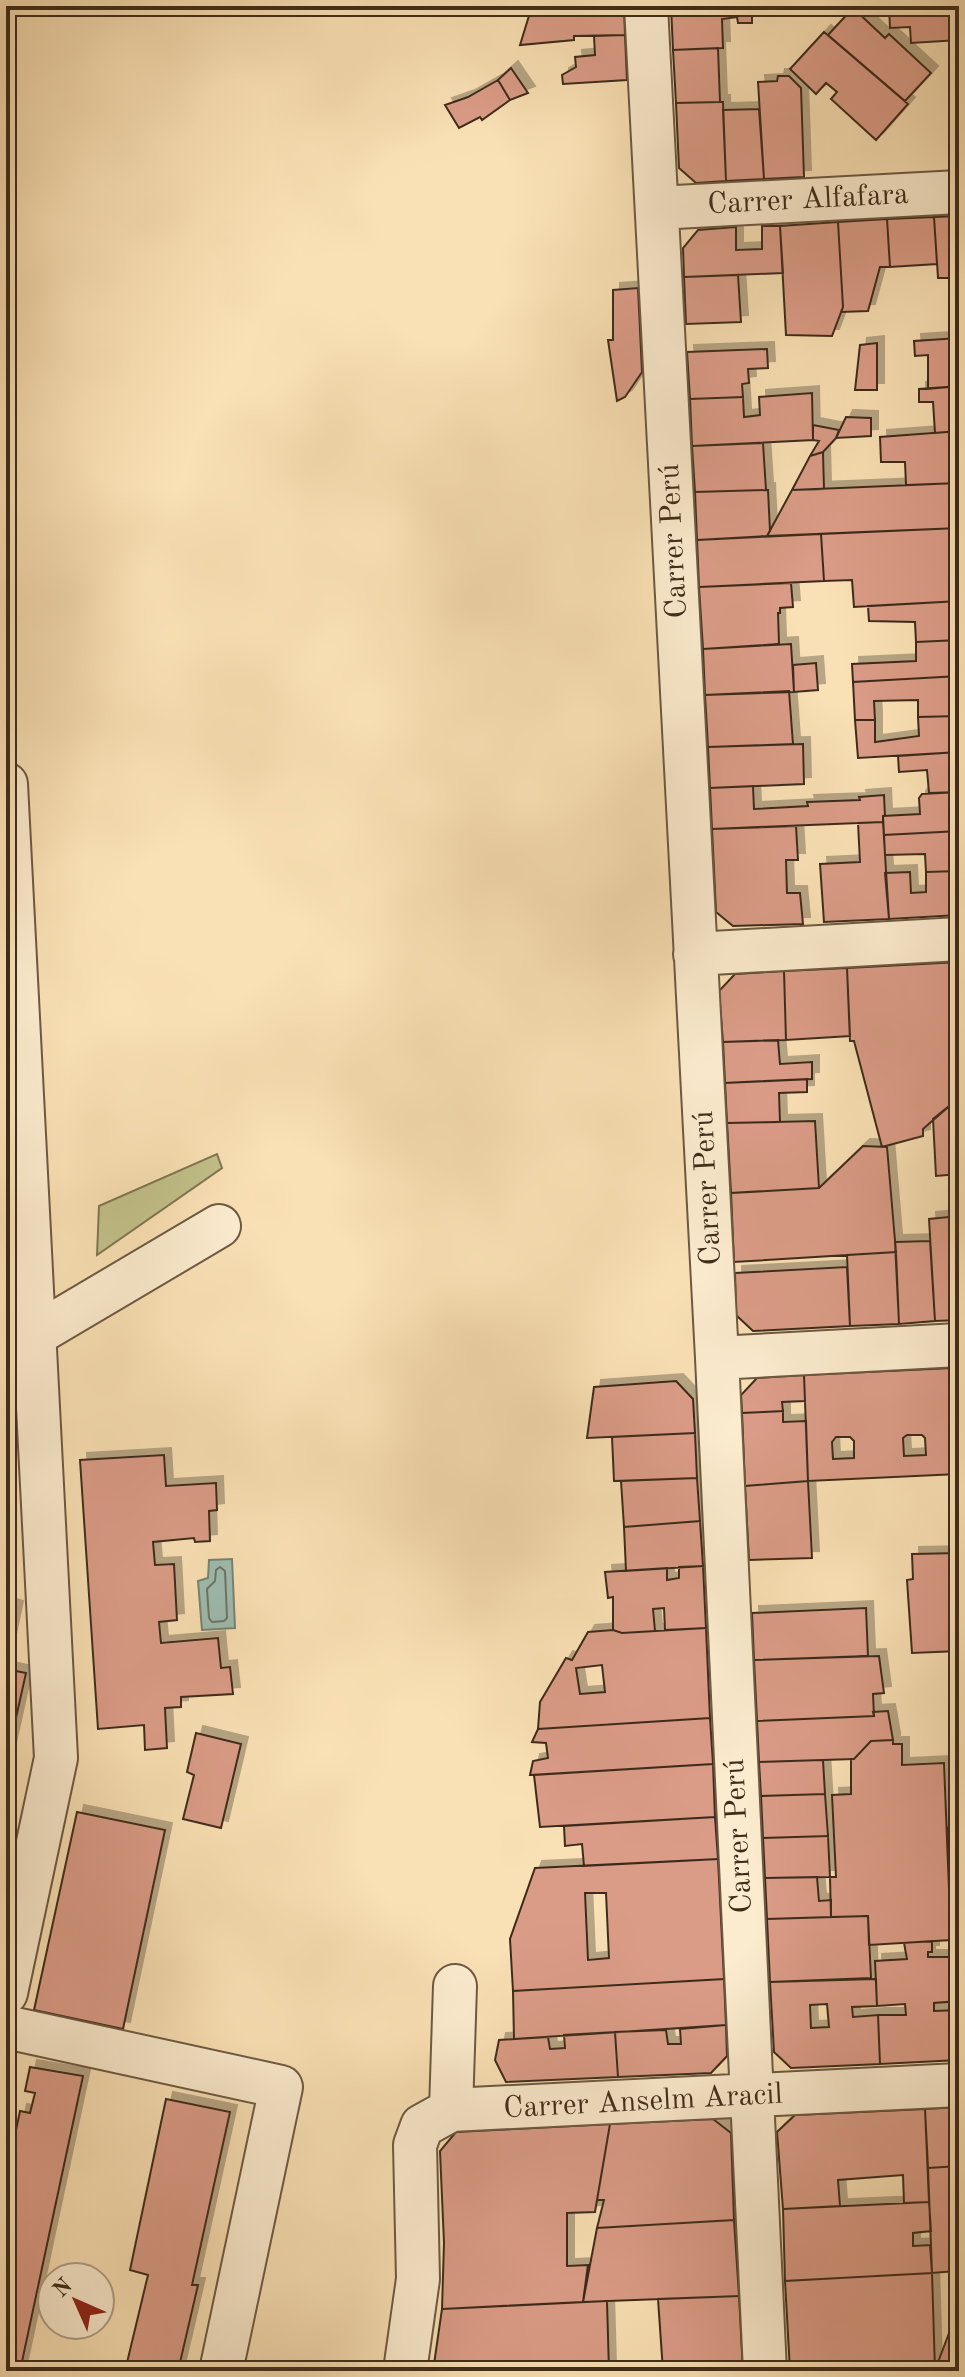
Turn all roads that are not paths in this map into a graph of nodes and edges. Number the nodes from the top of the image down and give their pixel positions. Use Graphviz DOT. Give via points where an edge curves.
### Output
graph roads {
  1 [pos="646,6"];
  2 [pos="959,192"];
  3 [pos="657,208"];
  4 [pos="6,784"];
  5 [pos="959,939"];
  6 [pos="695,954"];
  7 [pos="219,1226"];
  8 [pos="20,1343"];
  9 [pos="959,1345"];
  10 [pos="717,1358"];
  11 [pos="455,1986"];
  12 [pos="6,1993"];
  13 [pos="6,2027"];
  14 [pos="959,2085"];
  15 [pos="752,2097"];
  16 [pos="451,2110"];
  17 [pos="221,2371"];
  18 [pos="405,2371"];
  19 [pos="765,2371"];
  1 -- 3 [label="street, Carrer Perú"];
  2 -- 3 [label="street, Carrer Alfafara"];
  3 -- 6 [label="street, Carrer Perú"];
  4 -- 8 [label="street"];
  5 -- 6 [label="street"];
  6 -- 10 [label="street, Carrer Perú"];
  7 -- 8 [label="street"];
  8 -- 12 [label="street" via="56,1758"];
  9 -- 10 [label="street"];
  10 -- 15 [label="street, Carrer Perú"];
  11 -- 16 [label="street"];
  13 -- 17 [label="street" via="281,2087"];
  14 -- 15 [label="street, Carrer Anselm Aracil"];
  15 -- 16 [label="street, Carrer Anselm Aracil"];
  15 -- 19 [label="street, Carrer Perú"];
  16 -- 18 [label="street" via="422,2126 415,2145 418,2279"];
}
